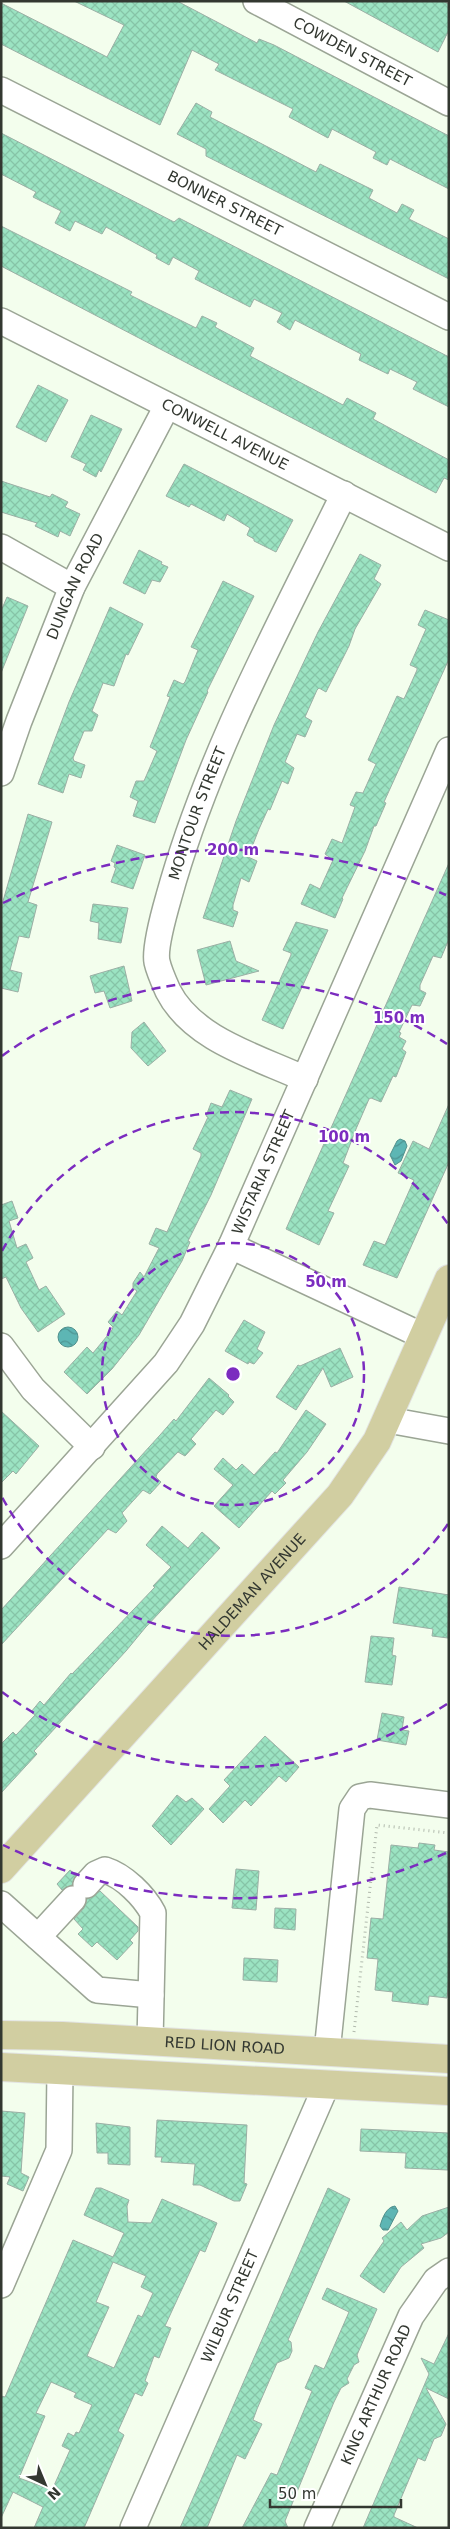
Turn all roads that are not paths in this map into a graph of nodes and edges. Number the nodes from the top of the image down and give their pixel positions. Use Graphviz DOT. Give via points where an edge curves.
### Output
graph roads {
  1 [pos="256,1"];
  2 [pos="1,90"];
  3 [pos="449,103"];
  4 [pos="449,317"];
  5 [pos="1,320"];
  6 [pos="167,406"];
  7 [pos="344,494"];
  8 [pos="1,547"];
  9 [pos="449,548"];
  10 [pos="72,587"];
  11 [pos="449,750"];
  12 [pos="1,773"];
  13 [pos="305,1078"];
  14 [pos="231,1246"];
  15 [pos="448,1281"];
  16 [pos="423,1336"];
  17 [pos="1,1346"];
  18 [pos="388,1420"];
  19 [pos="449,1431"];
  20 [pos="92,1447"];
  21 [pos="1,1546"];
  22 [pos="449,1805"];
  23 [pos="1,1869"];
  24 [pos="1,1904"];
  25 [pos="38,1936"];
  26 [pos="151,1995"];
  27 [pos="1,2035"];
  28 [pos="150,2041"];
  29 [pos="327,2052"];
  30 [pos="449,2059"];
  31 [pos="1,2067"];
  32 [pos="60,2070"];
  33 [pos="327,2084"];
  34 [pos="449,2090"];
  35 [pos="449,2271"];
  36 [pos="1,2285"];
  37 [pos="133,2528"];
  38 [pos="317,2528"];
  1 -- 3 [label="street, COWDEN STREET"];
  2 -- 4 [label="street, BONNER STREET"];
  5 -- 6 [label="street, CONWELL AVENUE"];
  6 -- 7 [label="street, CONWELL AVENUE"];
  6 -- 10 [label="street, DUNGAN ROAD"];
  7 -- 9 [label="street, CONWELL AVENUE"];
  7 -- 13 [label="street, MONTOUR STREET" via="234,718 179,861 163,918 157,961 168,992 192,1022 222,1042"];
  8 -- 10 [label="street"];
  10 -- 12 [label="street, DUNGAN ROAD"];
  11 -- 13 [label="street, WISTARIA STREET"];
  13 -- 14 [label="street, WISTARIA STREET"];
  14 -- 16 [label="street"];
  14 -- 20 [label="street, WISTARIA STREET" via="205,1302 178,1346 150,1383"];
  15 -- 16 [label="main road, HALDEMAN AVENUE"];
  16 -- 18 [label="main road, HALDEMAN AVENUE"];
  17 -- 20 [label="street" via="33,1388"];
  18 -- 19 [label="street"];
  18 -- 23 [label="main road, HALDEMAN AVENUE" via="361,1468 340,1495"];
  20 -- 21 [label="street, WISTARIA STREET"];
  22 -- 29 [label="street" via="370,1795 360,1797 352,1809"];
  24 -- 25 [label="street"];
  25 -- 26 [label="street" via="97,1990"];
  25 -- 26 [label="street" via="96,1874 105,1870 114,1873 147,1902 153,1913"];
  26 -- 28 [label="street"];
  27 -- 28 [label="main road, RED LION ROAD"];
  28 -- 29 [label="main road, RED LION ROAD"];
  29 -- 30 [label="main road, RED LION ROAD"];
  31 -- 32 [label="main road"];
  32 -- 33 [label="main road"];
  32 -- 36 [label="street" via="59,2150"];
  33 -- 34 [label="main road"];
  33 -- 37 [label="street, WILBUR STREET"];
  35 -- 38 [label="street, KING ARTHUR ROAD" via="436,2280 411,2316"];
}
